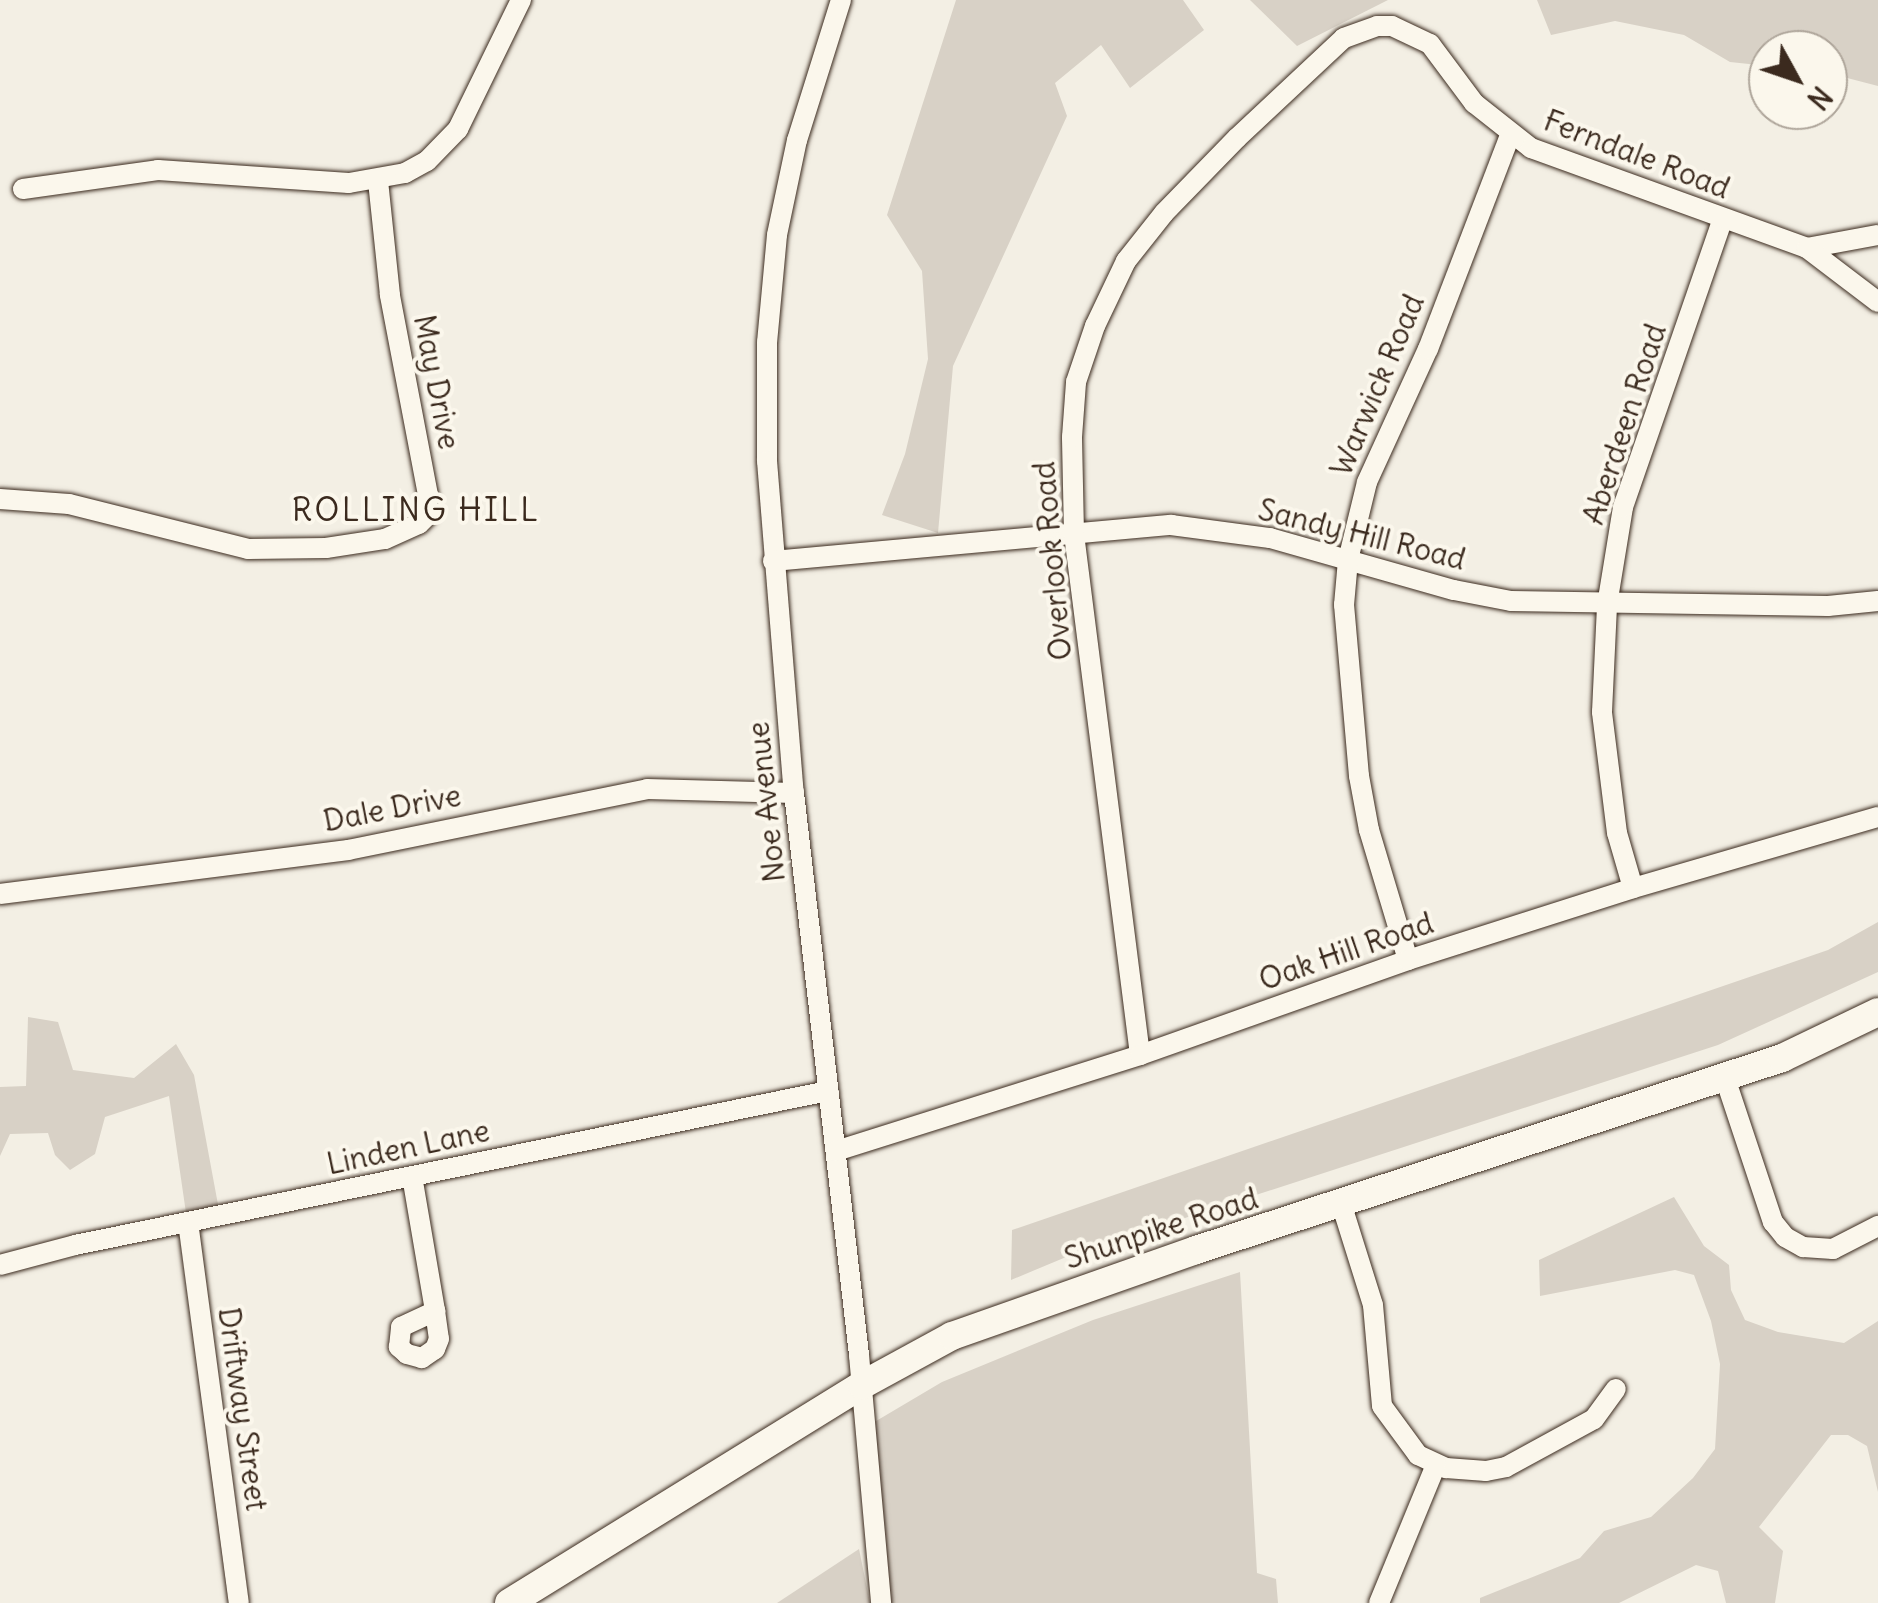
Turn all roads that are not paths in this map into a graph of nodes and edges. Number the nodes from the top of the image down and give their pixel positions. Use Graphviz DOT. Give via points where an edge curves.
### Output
graph roads {
  1 [pos="521,0"];
  2 [pos="840,0"];
  3 [pos="1344,38"];
  4 [pos="1510,135"];
  5 [pos="378,180"];
  6 [pos="23,188"];
  7 [pos="1724,220"];
  8 [pos="1878,235"];
  9 [pos="1807,248"];
  10 [pos="1878,302"];
  11 [pos="0,498"];
  12 [pos="1074,534"];
  13 [pos="1348,560"];
  14 [pos="773,561"];
  15 [pos="1878,601"];
  16 [pos="1608,605"];
  17 [pos="794,793"];
  18 [pos="1878,817"];
  19 [pos="1633,888"];
  20 [pos="0,894"];
  21 [pos="1408,960"];
  22 [pos="1878,1012"];
  23 [pos="1140,1055"];
  24 [pos="1725,1078"];
  25 [pos="828,1091"];
  26 [pos="836,1151"];
  27 [pos="412,1176"];
  28 [pos="1341,1203"];
  29 [pos="188,1222"];
  30 [pos="1878,1226"];
  31 [pos="0,1265"];
  32 [pos="435,1311"];
  33 [pos="862,1385"];
  34 [pos="1616,1389"];
  35 [pos="1436,1465"];
  36 [pos="238,1603"];
  37 [pos="509,1603"];
  38 [pos="881,1603"];
  39 [pos="1379,1603"];
  1 -- 5 [label="street" via="450,139 427,161"];
  2 -- 14 [label="street, Noe Avenue" via="796,144 773,268 766,385"];
  3 -- 4 [label="street, Ferndale Road" via="1377,26 1419,36"];
  3 -- 12 [label="street, Overlook Road" via="1164,213 1126,261 1076,382"];
  4 -- 7 [label="street, Ferndale Road" via="1551,158"];
  4 -- 13 [label="street, Warwick Road" via="1428,349 1367,482"];
  5 -- 6 [label="street" via="158,170"];
  5 -- 11 [label="street, May Drive" via="390,295 428,495 427,516 419,524 365,542 248,549 68,504"];
  7 -- 9 [label="street, Ferndale Road"];
  7 -- 16 [label="street, Aberdeen Road" via="1624,507"];
  8 -- 9 [label="street"];
  9 -- 10 [label="street, Ferndale Road"];
  12 -- 13 [label="street, Sandy Hill Road" via="1171,525 1270,538"];
  12 -- 14 [label="street, Sandy Hill Road"];
  12 -- 23 [label="street, Overlook Road"];
  13 -- 16 [label="street, Sandy Hill Road" via="1511,601"];
  13 -- 21 [label="street, Warwick Road" via="1344,605 1359,776"];
  14 -- 17 [label="street, Noe Avenue"];
  15 -- 16 [label="street, Sandy Hill Road"];
  16 -- 19 [label="street, Aberdeen Road" via="1602,712 1618,833"];
  17 -- 20 [label="street, Dale Drive" via="647,789 348,850"];
  17 -- 25 [label="street, Noe Avenue"];
  18 -- 19 [label="street, Oak Hill Road"];
  19 -- 21 [label="street, Oak Hill Road"];
  21 -- 23 [label="street, Oak Hill Road"];
  22 -- 24 [label="main road, Shunpike Road"];
  23 -- 26 [label="street, Oak Hill Road"];
  24 -- 28 [label="main road, Shunpike Road"];
  24 -- 30 [label="street" via="1772,1222 1785,1238 1823,1250"];
  25 -- 26 [label="street, Noe Avenue"];
  25 -- 27 [label="street, Linden Lane"];
  26 -- 33 [label="street, Noe Avenue"];
  27 -- 29 [label="street, Linden Lane"];
  27 -- 32 [label="street"];
  28 -- 33 [label="main road, Shunpike Road" via="1009,1312"];
  28 -- 35 [label="street" via="1373,1305 1382,1406 1411,1448"];
  29 -- 31 [label="street, Linden Lane"];
  29 -- 36 [label="street, Driftway Street"];
  33 -- 37 [label="main road, Shunpike Road"];
  33 -- 38 [label="street, Noe Avenue"];
  34 -- 35 [label="street" via="1594,1419 1525,1460 1486,1471"];
  35 -- 39 [label="street"];
}
